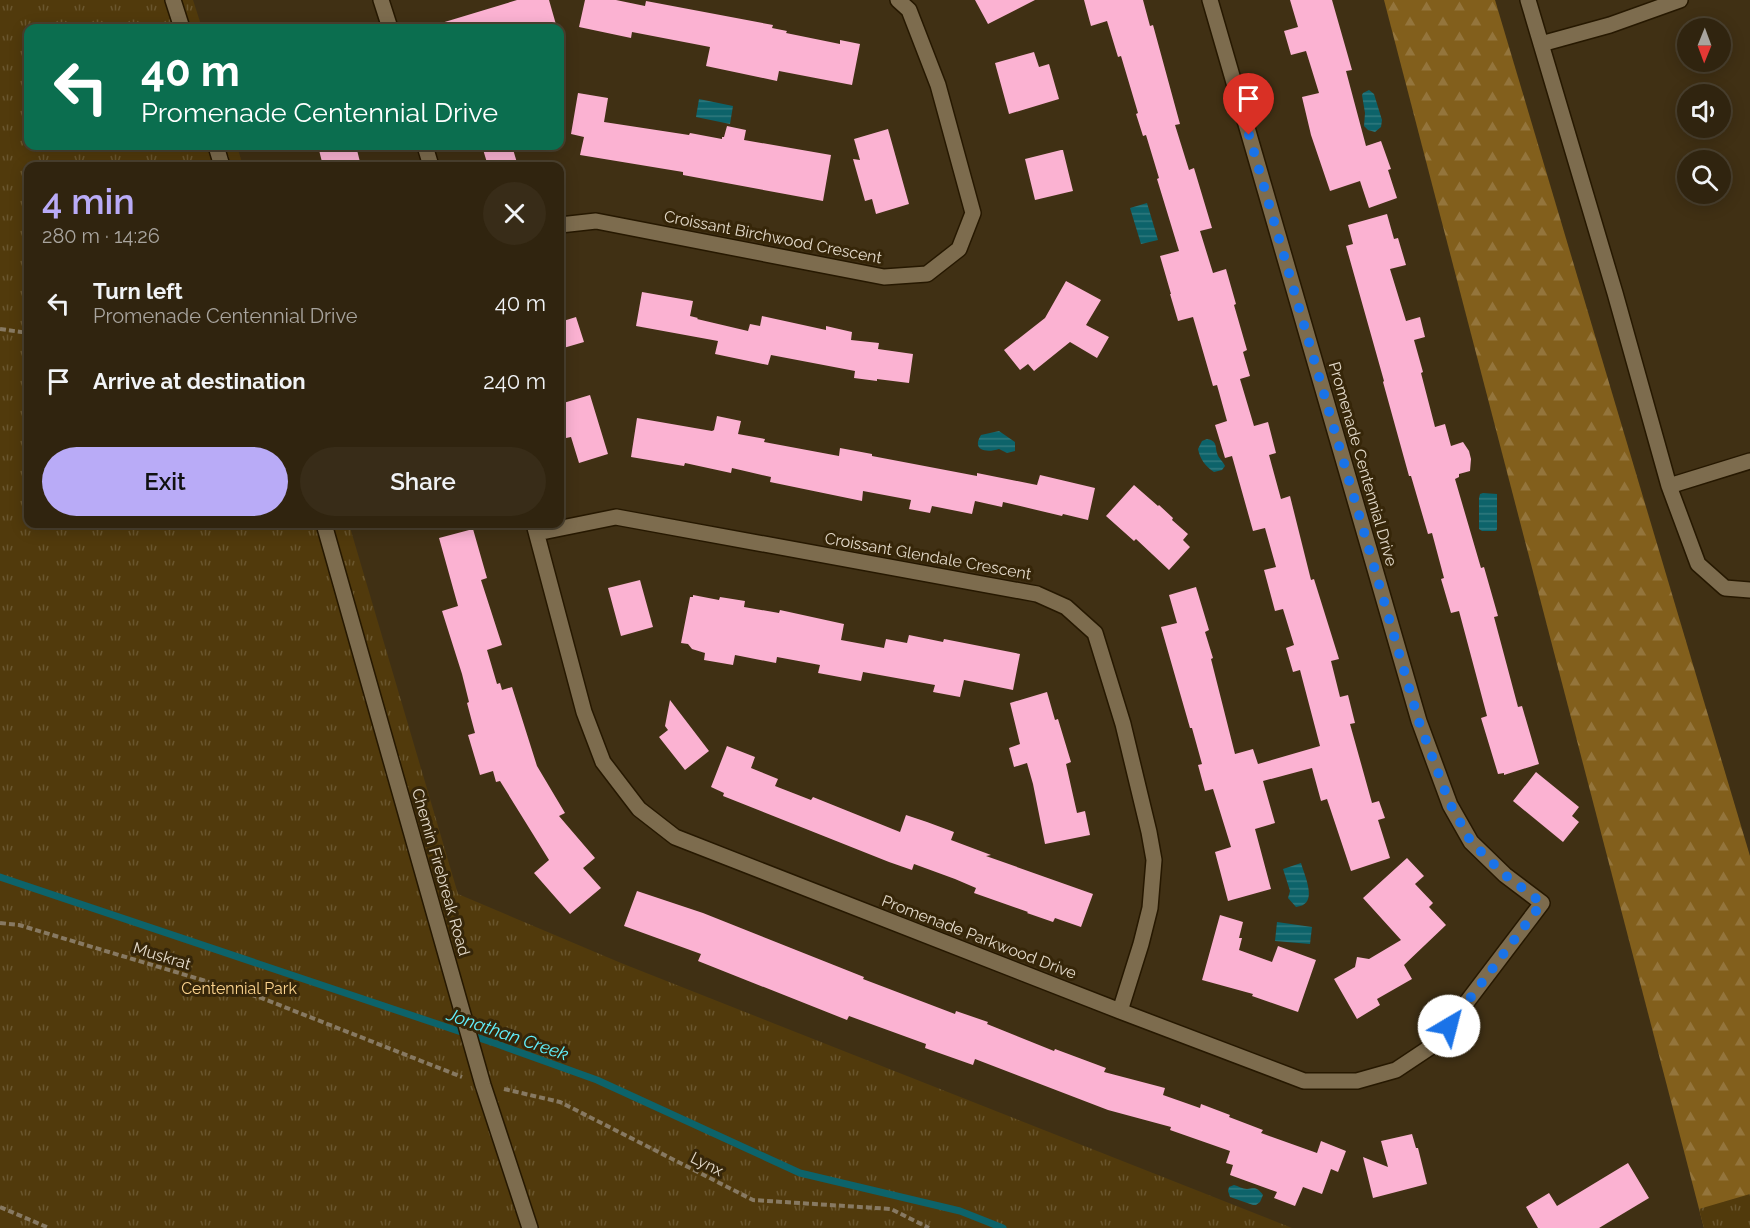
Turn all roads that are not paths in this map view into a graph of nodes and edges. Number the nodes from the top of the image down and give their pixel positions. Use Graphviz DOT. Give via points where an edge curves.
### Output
graph roads {
  1 [pos="173,0"];
  2 [pos="381,0"];
  3 [pos="898,0"];
  4 [pos="1210,0"];
  5 [pos="1528,0"];
  6 [pos="1680,0"];
  7 [pos="181,24"];
  8 [pos="389,24"];
  9 [pos="1541,44"];
  10 [pos="564,225"];
  11 [pos="1750,461"];
  12 [pos="1669,486"];
  13 [pos="564,524"];
  14 [pos="325,528"];
  15 [pos="536,528"];
  16 [pos="1750,590"];
  17 [pos="1542,903"];
  18 [pos="1120,1011"];
  19 [pos="530,1228"];
  1 -- 7 [label="street"];
  2 -- 8 [label="street"];
  3 -- 10 [label="street, Croissant Birchwood Crescent" via="909,10 938,85 973,213 959,249 927,274 884,277 596,221"];
  4 -- 17 [label="street, Promenade Centennial Drive" via="1419,722 1450,804 1471,842"];
  5 -- 9 [label="street"];
  6 -- 9 [label="street"];
  9 -- 12 [label="street"];
  11 -- 12 [label="street"];
  12 -- 16 [label="street" via="1698,564 1725,588"];
  13 -- 18 [label="street, Croissant Glendale Crescent" via="616,518 1037,594 1066,607 1095,633 1123,724 1154,860 1150,908"];
  14 -- 19 [label="street, Chemin Firebreak Road" via="483,1085"];
  15 -- 18 [label="street, Promenade Parkwood Drive" via="584,712 603,762 639,810 675,837"];
  17 -- 18 [label="street, Promenade Parkwood Drive" via="1435,1044 1396,1070 1357,1081 1304,1081"];
}
